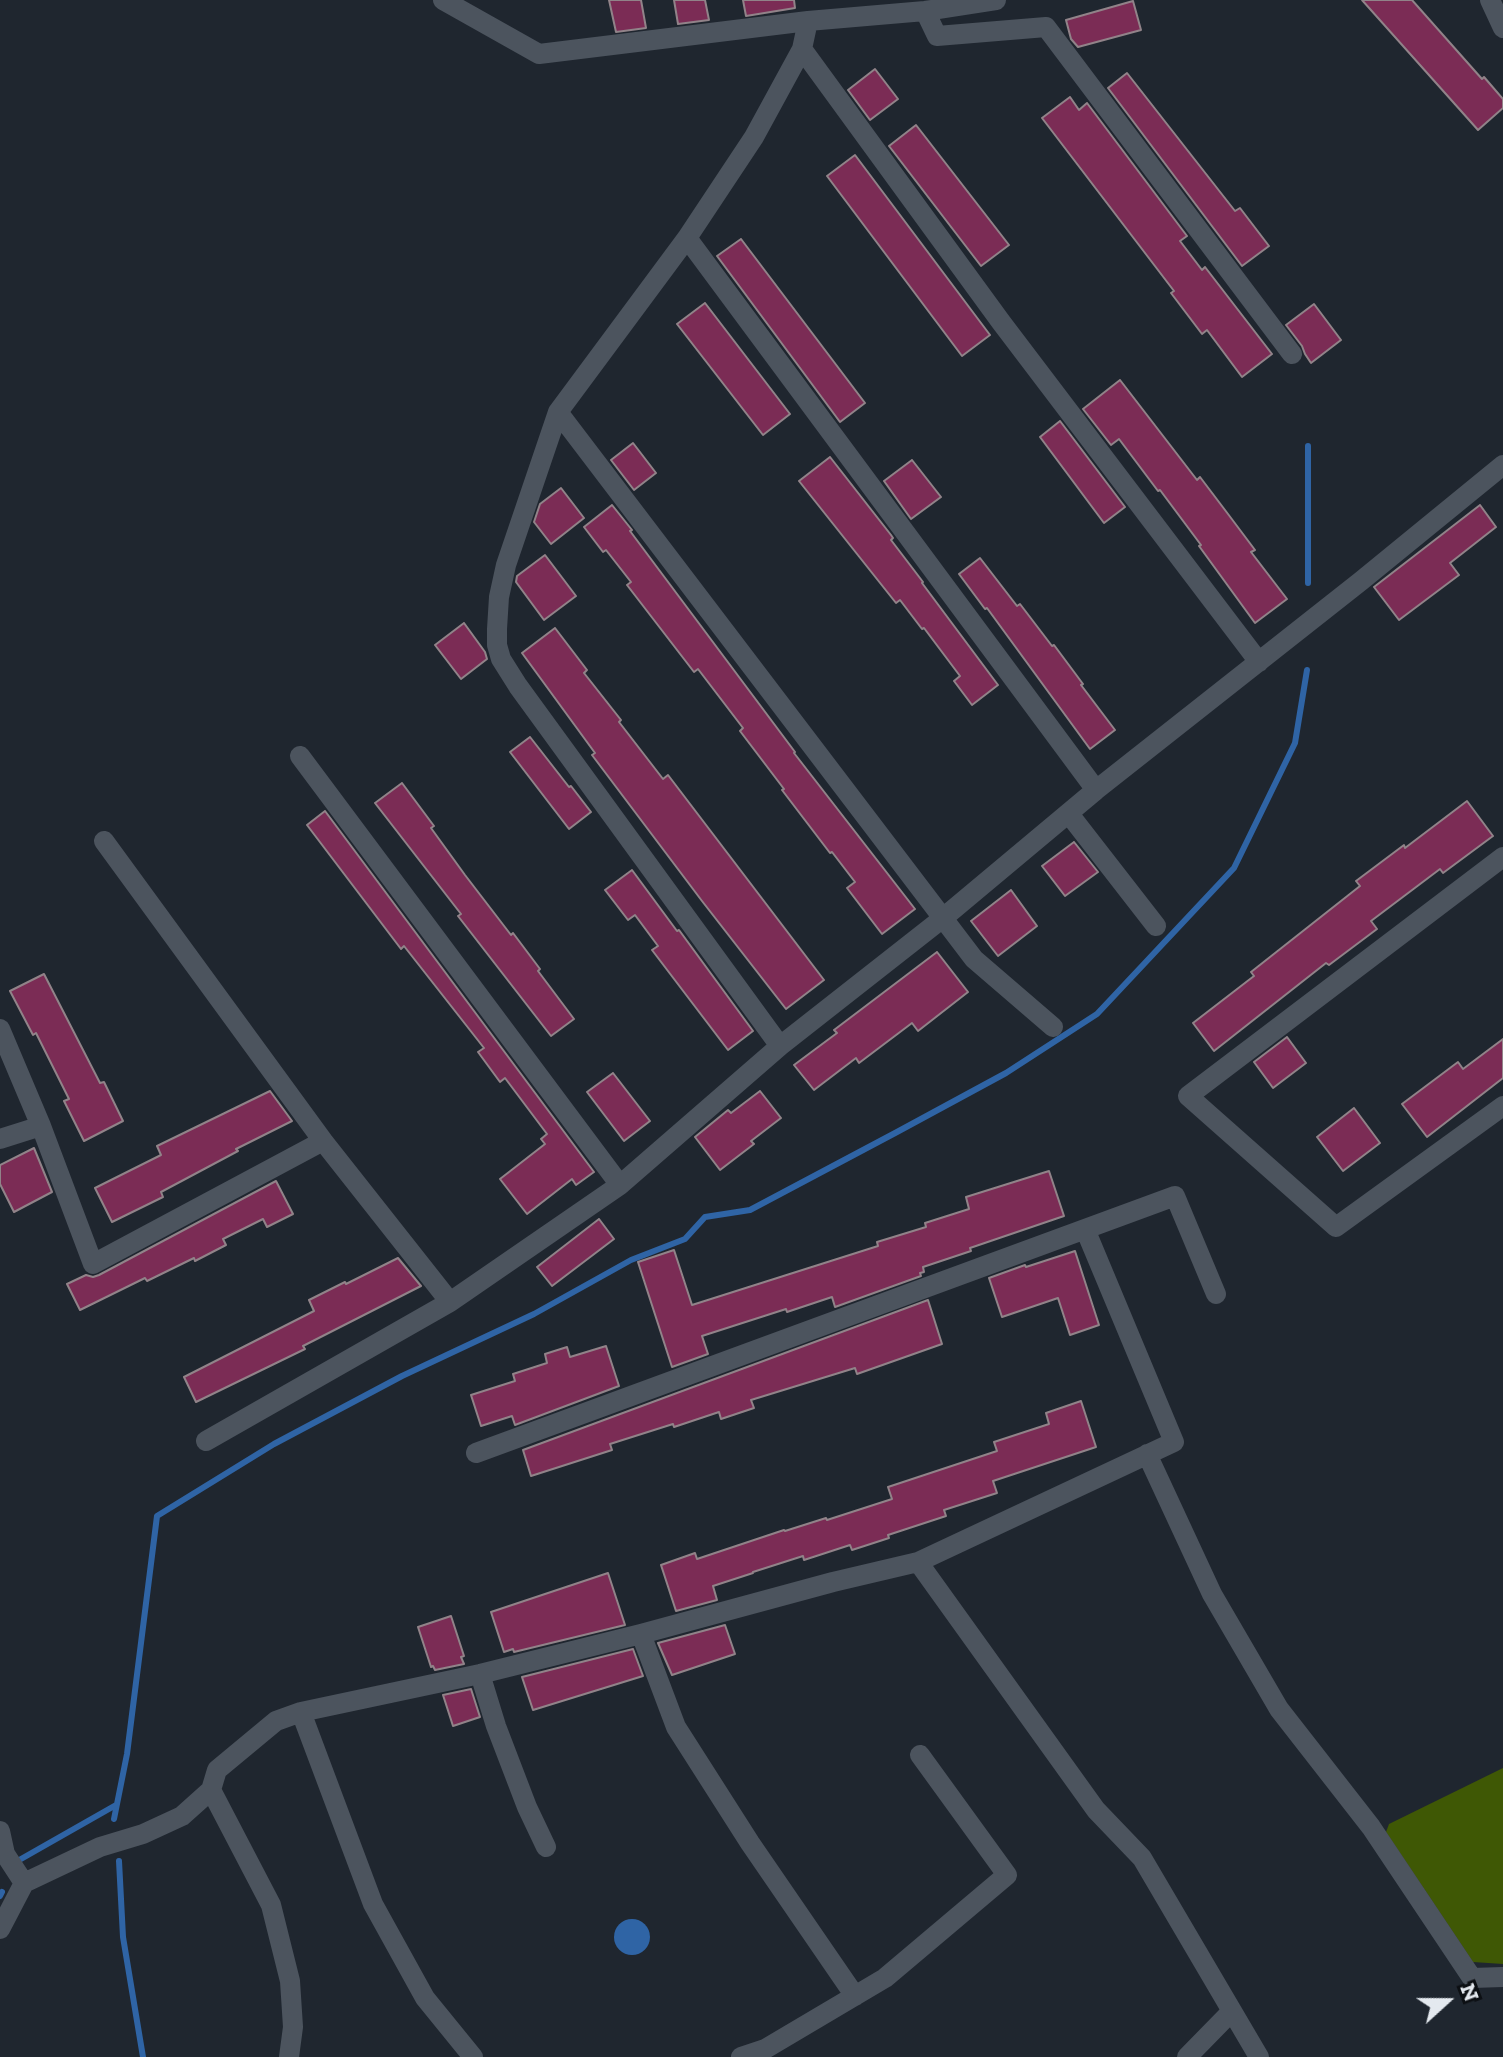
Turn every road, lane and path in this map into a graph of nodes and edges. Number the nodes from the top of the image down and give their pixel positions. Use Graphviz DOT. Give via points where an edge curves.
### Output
graph roads {
  1 [pos="443,0"];
  2 [pos="996,0"];
  3 [pos="1490,0"];
  4 [pos="925,11"];
  5 [pos="808,21"];
  6 [pos="1503,28"];
  7 [pos="802,49"];
  8 [pos="687,238"];
  9 [pos="1292,354"];
  10 [pos="558,412"];
  11 [pos="1503,465"];
  12 [pos="1259,662"];
  13 [pos="300,756"];
  14 [pos="1096,790"];
  15 [pos="1069,814"];
  16 [pos="104,841"];
  17 [pos="1503,857"];
  18 [pos="943,918"];
  19 [pos="1156,926"];
  20 [pos="1053,1027"];
  21 [pos="0,1029"];
  22 [pos="780,1046"];
  23 [pos="1503,1106"];
  24 [pos="41,1126"];
  25 [pos="0,1139"];
  26 [pos="323,1141"];
  27 [pos="620,1185"];
  28 [pos="1085,1229"];
  29 [pos="1216,1294"];
  30 [pos="450,1302"];
  31 [pos="206,1441"];
  32 [pos="476,1453"];
  33 [pos="1147,1454"];
  34 [pos="918,1562"];
  35 [pos="641,1634"];
  36 [pos="480,1674"];
  37 [pos="301,1712"];
  38 [pos="920,1755"];
  39 [pos="211,1790"];
  40 [pos="0,1831"];
  41 [pos="546,1847"];
  42 [pos="24,1883"];
  43 [pos="0,1929"];
  44 [pos="1503,1977"];
  45 [pos="855,1996"];
  46 [pos="1232,2011"];
  47 [pos="289,2057"];
  48 [pos="473,2057"];
  49 [pos="741,2057"];
  50 [pos="1187,2057"];
  51 [pos="1259,2057"];
  1 -- 5 [label="street" via="539,54"];
  2 -- 4 [label="street"];
  3 -- 6 [label="street"];
  4 -- 5 [label="street"];
  4 -- 9 [label="street" via="937,36 1046,27"];
  5 -- 7 [label="street"];
  7 -- 8 [label="street" via="754,137"];
  7 -- 12 [label="street"];
  8 -- 10 [label="street"];
  8 -- 14 [label="street"];
  10 -- 18 [label="street"];
  10 -- 22 [label="street" via="506,565 497,629 501,659"];
  11 -- 12 [label="street"];
  12 -- 14 [label="street"];
  13 -- 27 [label="street"];
  14 -- 15 [label="street"];
  15 -- 18 [label="street"];
  15 -- 19 [label="street"];
  16 -- 26 [label="street"];
  17 -- 23 [label="street" via="1188,1096 1336,1227"];
  18 -- 20 [label="street" via="974,959"];
  18 -- 22 [label="street"];
  21 -- 24 [label="street"];
  22 -- 27 [label="street"];
  24 -- 25 [label="street"];
  24 -- 26 [label="street" via="93,1264"];
  26 -- 30 [label="street"];
  27 -- 30 [label="street"];
  28 -- 29 [label="street" via="1175,1196"];
  28 -- 32 [label="street"];
  28 -- 33 [label="street" via="1174,1442"];
  30 -- 31 [label="street"];
  33 -- 34 [label="street"];
  33 -- 44 [label="street" via="1212,1594 1279,1709 1371,1827 1472,1978"];
  34 -- 35 [label="street"];
  34 -- 46 [label="street" via="1096,1810 1142,1858"];
  35 -- 36 [label="street"];
  35 -- 45 [label="street" via="676,1727"];
  36 -- 37 [label="street"];
  36 -- 41 [label="street" via="511,1767"];
  37 -- 39 [label="street" via="276,1721 217,1770"];
  37 -- 48 [label="street" via="373,1904 425,1998"];
  38 -- 45 [label="street" via="1007,1875 885,1978"];
  39 -- 42 [label="street" via="182,1816"];
  39 -- 47 [label="street" via="271,1905 290,1981"];
  40 -- 42 [label="street" via="5,1854"];
  42 -- 43 [label="street"];
  45 -- 49 [label="street" via="765,2049"];
  46 -- 50 [label="street"];
  46 -- 51 [label="street"];
}
